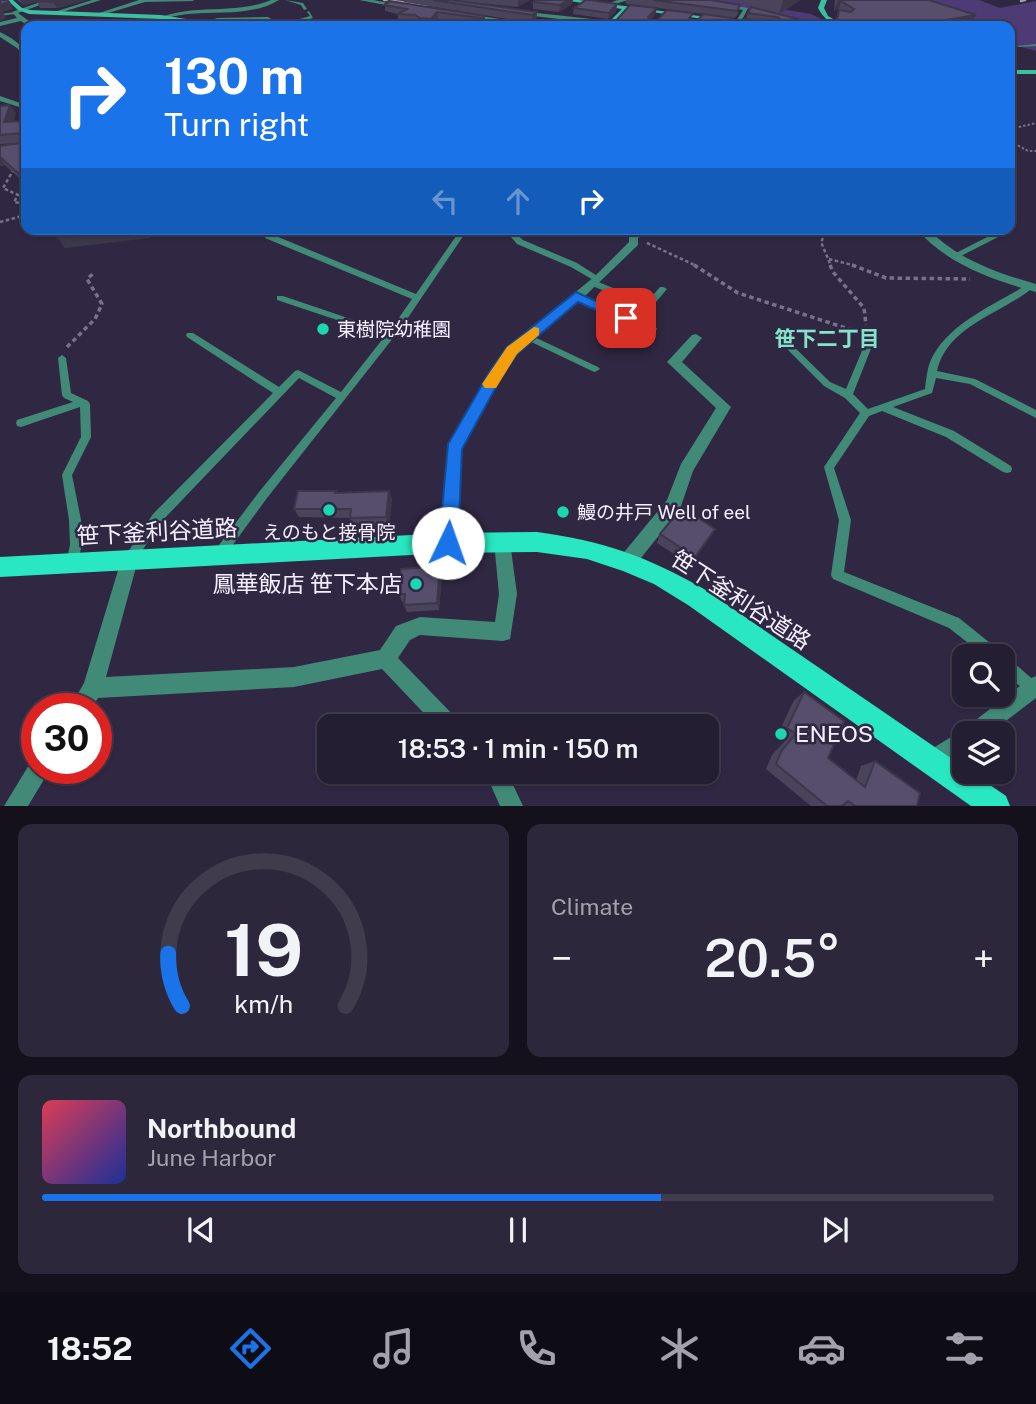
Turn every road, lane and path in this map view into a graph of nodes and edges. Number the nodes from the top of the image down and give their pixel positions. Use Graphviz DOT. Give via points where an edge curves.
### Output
graph roads {
  1 [pos="10,0"];
  2 [pos="51,0"];
  3 [pos="98,0"];
  4 [pos="145,0"];
  5 [pos="276,0"];
  6 [pos="287,0"];
  7 [pos="362,0"];
  8 [pos="566,0"];
  9 [pos="824,0"];
  10 [pos="204,1"];
  11 [pos="608,1"];
  12 [pos="584,2"];
  13 [pos="708,3"];
  14 [pos="625,5"];
  15 [pos="528,6"];
  16 [pos="408,7"];
  17 [pos="575,7"];
  18 [pos="746,9"];
  19 [pos="17,11"];
  20 [pos="508,12"];
  21 [pos="567,12"];
  22 [pos="664,12"];
  23 [pos="756,12"];
  24 [pos="54,13"];
  25 [pos="518,13"];
  26 [pos="0,15"];
  27 [pos="96,15"];
  28 [pos="458,15"];
  29 [pos="160,17"];
  30 [pos="699,17"];
  31 [pos="777,17"];
  32 [pos="559,18"];
  33 [pos="20,19"];
  34 [pos="658,19"];
  35 [pos="23,21"];
  36 [pos="154,21"];
  37 [pos="192,21"];
  38 [pos="212,21"];
  39 [pos="272,21"];
  40 [pos="297,21"];
  41 [pos="499,21"];
  42 [pos="580,21"];
  43 [pos="612,21"];
  44 [pos="696,21"];
  45 [pos="721,21"];
  46 [pos="739,21"];
  47 [pos="792,21"];
  48 [pos="834,21"];
  49 [pos="0,24"];
  50 [pos="0,34"];
  51 [pos="1036,45"];
  52 [pos="1018,47"];
  53 [pos="21,50"];
  54 [pos="1015,72"];
  55 [pos="1036,72"];
  56 [pos="0,98"];
  57 [pos="21,105"];
  58 [pos="1036,123"];
  59 [pos="1015,128"];
  60 [pos="1015,144"];
  61 [pos="1036,150"];
  62 [pos="16,164"];
  63 [pos="21,203"];
  64 [pos="21,216"];
  65 [pos="0,222"];
  66 [pos="460,235"];
  67 [pos="513,235"];
  68 [pos="637,235"];
  69 [pos="824,235"];
  70 [pos="927,235"];
  71 [pos="998,235"];
  72 [pos="268,236"];
  73 [pos="633,237"];
  74 [pos="956,255"];
  75 [pos="829,259"];
  76 [pos="95,272"];
  77 [pos="1003,279"];
  78 [pos="595,281"];
  79 [pos="1033,287"];
  80 [pos="663,289"];
  81 [pos="576,296"];
  82 [pos="280,298"];
  83 [pos="415,298"];
  84 [pos="651,329"];
  85 [pos="867,334"];
  86 [pos="190,335"];
  87 [pos="390,335"];
  88 [pos="528,337"];
  89 [pos="696,338"];
  90 [pos="783,342"];
  91 [pos="62,358"];
  92 [pos="595,369"];
  93 [pos="932,374"];
  94 [pos="279,392"];
  95 [pos="848,395"];
  96 [pos="341,396"];
  97 [pos="82,403"];
  98 [pos="882,407"];
  99 [pos="866,413"];
  100 [pos="1036,414"];
  101 [pos="21,423"];
  102 [pos="1007,469"];
  103 [pos="502,542"];
  104 [pos="448,543"];
  105 [pos="217,557"];
  106 [pos="129,560"];
  107 [pos="627,562"];
  108 [pos="72,563"];
  109 [pos="0,566"];
  110 [pos="980,644"];
  111 [pos="386,659"];
  112 [pos="1015,672"];
  113 [pos="1035,687"];
  114 [pos="93,688"];
  115 [pos="90,693"];
  116 [pos="439,714"];
  117 [pos="988,721"];
  118 [pos="952,748"];
  119 [pos="933,761"];
  120 [pos="29,784"];
  121 [pos="502,784"];
  122 [pos="15,806"];
  123 [pos="512,806"];
  124 [pos="996,806"];
  1 -- 19 [label="street"];
  2 -- 19 [label="street"];
  3 -- 24 [label="street"];
  4 -- 10 [label="street"];
  4 -- 27 [label="street"];
  5 -- 29 [label="street" via="268,8 187,7"];
  6 -- 40 [label="lane" via="302,4 312,17"];
  7 -- 16 [label="street"];
  8 -- 12 [label="street"];
  9 -- 48 [label="street" via="821,8"];
  11 -- 14 [label="street"];
  12 -- 14 [label="street"];
  12 -- 17 [label="street"];
  13 -- 18 [label="street"];
  14 -- 22 [label="street"];
  14 -- 43 [label="street"];
  15 -- 25 [label="street"];
  18 -- 23 [label="lane"];
  18 -- 46 [label="street"];
  19 -- 24 [label="street"];
  19 -- 26 [label="lane"];
  19 -- 33 [label="street"];
  20 -- 25 [label="street"];
  21 -- 32 [label="street"];
  22 -- 30 [label="street"];
  22 -- 34 [label="lane"];
  24 -- 27 [label="street"];
  25 -- 32 [label="street"];
  27 -- 29 [label="street"];
  28 -- 41 [label="street"];
  29 -- 36 [label="street"];
  29 -- 37 [label="street"];
  30 -- 44 [label="lane"];
  30 -- 45 [label="street"];
  31 -- 47 [label="lane"];
  32 -- 42 [label="street"];
  33 -- 35 [label="street"];
  33 -- 49 [label="street"];
  38 -- 39 [label="lane"];
  50 -- 53 [label="street"];
  51 -- 52 [label="lane"];
  54 -- 55 [label="street"];
  56 -- 57 [label="street"];
  58 -- 59 [label="path"];
  60 -- 61 [label="path"];
  62 -- 63 [label="path" via="3,188 18,195 14,202"];
  64 -- 65 [label="path"];
  66 -- 83 [label="lane"];
  67 -- 78 [label="lane" via="574,265"];
  68 -- 73 [label="street"];
  69 -- 75 [label="path" via="821,242"];
  70 -- 74 [label="street"];
  71 -- 74 [label="lane"];
  72 -- 83 [label="lane"];
  73 -- 78 [label="street" via="634,243"];
  73 -- 85 [label="path" via="705,270 737,293"];
  74 -- 77 [label="street"];
  75 -- 77 [label="path" via="886,278"];
  75 -- 85 [label="path" via="833,272 864,308"];
  76 -- 91 [label="path" via="87,279 102,304"];
  77 -- 79 [label="street"];
  78 -- 80 [label="lane" via="648,306"];
  78 -- 81 [label="street"];
  79 -- 93 [label="lane" via="965,328 944,347"];
  81 -- 84 [label="street"];
  81 -- 88 [label="street"];
  82 -- 87 [label="lane"];
  83 -- 87 [label="lane"];
  85 -- 95 [label="lane" via="867,346"];
  86 -- 94 [label="lane"];
  87 -- 96 [label="lane"];
  88 -- 92 [label="lane"];
  88 -- 104 [label="street" via="495,375 454,449"];
  89 -- 107 [label="street" via="674,362 724,407 685,469 674,504"];
  90 -- 95 [label="lane" via="827,384"];
  91 -- 97 [label="lane" via="67,395"];
  93 -- 98 [label="lane" via="929,391"];
  93 -- 100 [label="lane" via="972,381"];
  94 -- 96 [label="lane" via="298,373"];
  94 -- 106 [label="lane" via="157,518"];
  95 -- 99 [label="lane"];
  96 -- 105 [label="lane"];
  97 -- 101 [label="lane"];
  97 -- 108 [label="lane" via="86,437 67,475 75,520"];
  98 -- 99 [label="lane"];
  98 -- 102 [label="lane" via="950,434"];
  99 -- 110 [label="lane" via="829,467 845,520 837,575 954,623"];
  103 -- 104 [label="main road, 笹下釜利谷道路"];
  103 -- 107 [label="main road, 笹下釜利谷道路" via="587,549"];
  103 -- 111 [label="street" via="508,594 503,632 420,626 403,634"];
  104 -- 105 [label="main road, 笹下釜利谷道路"];
  105 -- 106 [label="main road, 笹下釜利谷道路"];
  106 -- 108 [label="main road, 笹下釜利谷道路"];
  106 -- 114 [label="street"];
  107 -- 119 [label="main road, 笹下釜利谷道路" via="696,597"];
  108 -- 109 [label="main road, 笹下釜利谷道路"];
  111 -- 114 [label="street" via="294,677"];
  111 -- 116 [label="street"];
  112 -- 113 [label="lane"];
  113 -- 117 [label="street"];
  114 -- 115 [label="street"];
  118 -- 119 [label="street"];
  119 -- 124 [label="main road, 笹下釜利谷道路"];
  120 -- 122 [label="street"];
  121 -- 123 [label="street"];
}
